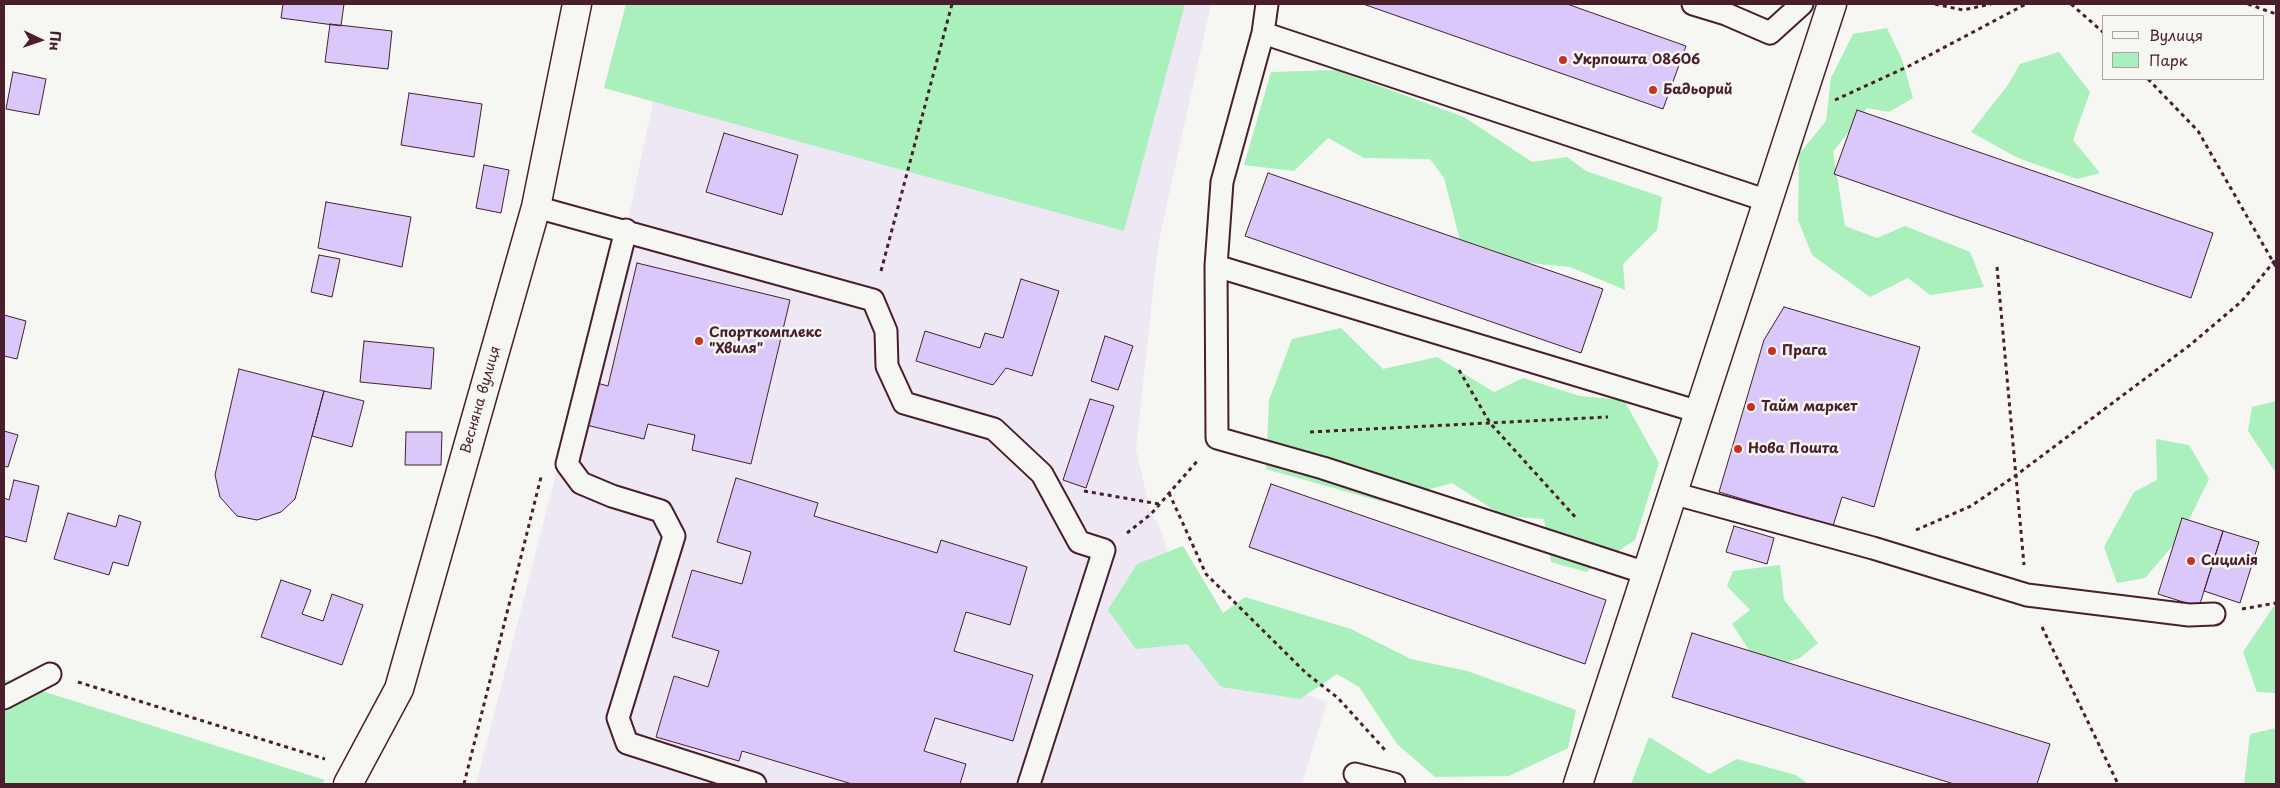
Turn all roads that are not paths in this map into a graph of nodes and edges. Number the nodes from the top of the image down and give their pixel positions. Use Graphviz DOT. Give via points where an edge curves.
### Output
graph roads {
  1 [pos="577,4"];
  2 [pos="1267,4"];
  3 [pos="1693,4"];
  4 [pos="1802,4"];
  5 [pos="1832,4"];
  6 [pos="1726,9"];
  7 [pos="1263,33"];
  8 [pos="1768,202"];
  9 [pos="536,207"];
  10 [pos="626,230"];
  11 [pos="1216,266"];
  12 [pos="1699,412"];
  13 [pos="1672,493"];
  14 [pos="1646,573"];
  15 [pos="2214,614"];
  16 [pos="50,674"];
  17 [pos="4,698"];
  18 [pos="1355,774"];
  19 [pos="348,784"];
  20 [pos="756,784"];
  21 [pos="1029,784"];
  22 [pos="1394,784"];
  23 [pos="1578,784"];
  1 -- 9 [label="street, Весняна вулиця"];
  2 -- 7 [label="lane"];
  3 -- 6 [label="lane"];
  4 -- 6 [label="lane" via="1770,33"];
  5 -- 8 [label="street"];
  7 -- 8 [label="lane"];
  7 -- 11 [label="lane" via="1222,182"];
  8 -- 12 [label="street"];
  9 -- 10 [label="lane"];
  9 -- 19 [label="street, Весняна вулиця" via="399,689"];
  10 -- 20 [label="lane" via="567,464 581,483 661,511 674,536 618,718 627,743"];
  10 -- 21 [label="lane" via="873,300 886,331 887,366 904,403 994,429 1042,474 1079,542 1104,550"];
  11 -- 12 [label="lane"];
  11 -- 14 [label="lane" via="1217,438 1323,468"];
  12 -- 13 [label="street"];
  13 -- 14 [label="street"];
  13 -- 15 [label="lane" via="1873,548 2026,595 2189,615"];
  14 -- 23 [label="street"];
  16 -- 17 [label="lane"];
  18 -- 22 [label="lane"];
}
